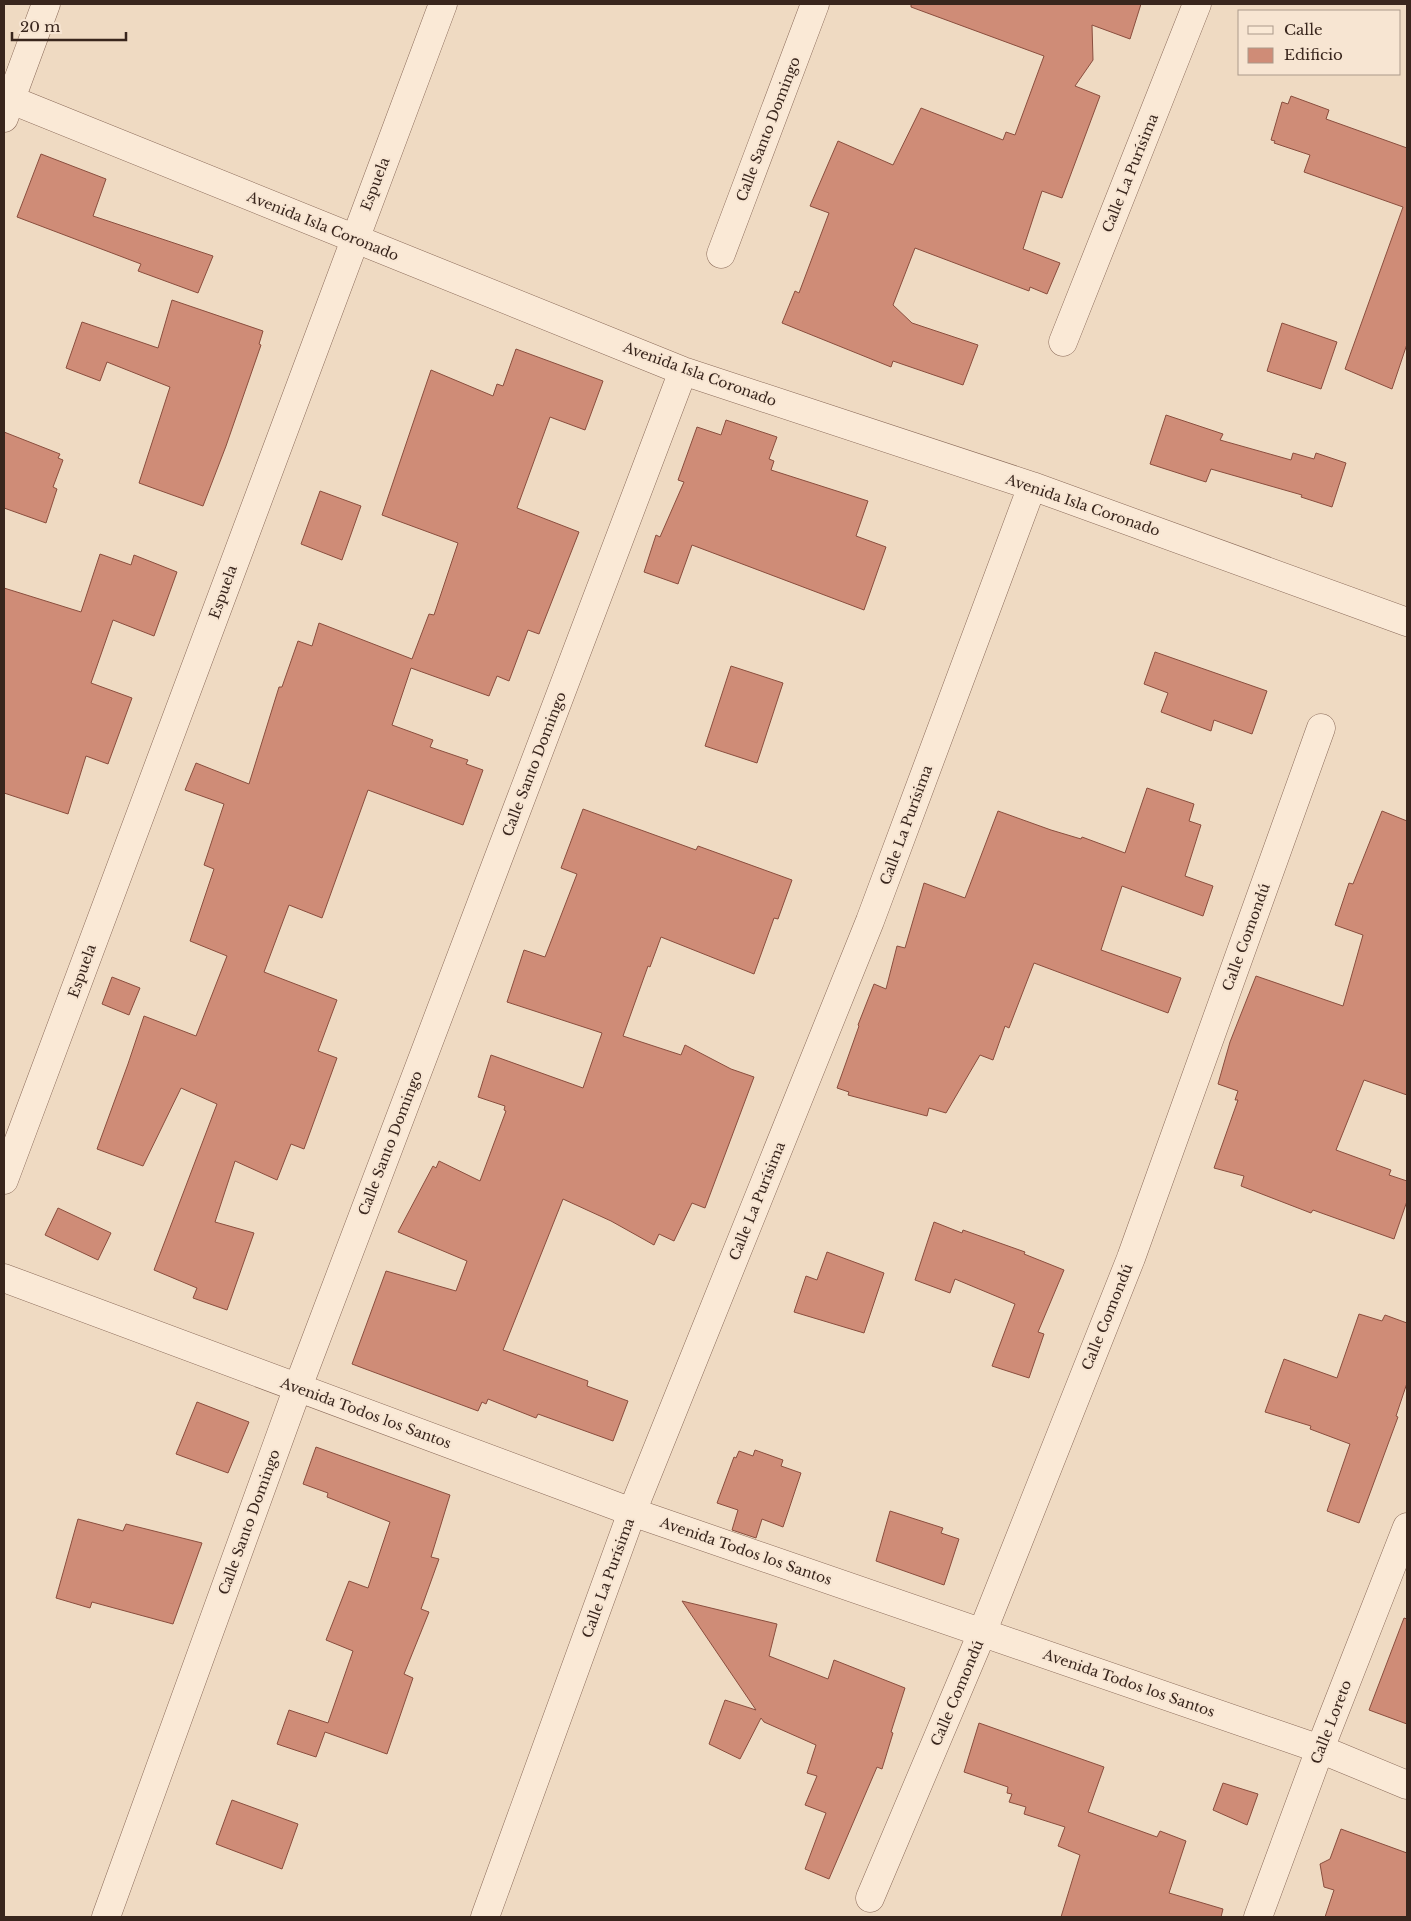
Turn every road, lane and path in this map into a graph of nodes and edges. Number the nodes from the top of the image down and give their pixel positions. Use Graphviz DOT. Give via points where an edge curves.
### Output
graph roads {
  1 [pos="46,4"];
  2 [pos="443,4"];
  3 [pos="815,4"];
  4 [pos="1197,4"];
  5 [pos="6,105"];
  6 [pos="354,239"];
  7 [pos="721,254"];
  8 [pos="1063,342"];
  9 [pos="683,371"];
  10 [pos="1032,486"];
  11 [pos="1407,622"];
  12 [pos="1321,728"];
  13 [pos="4,1180"];
  14 [pos="4,1278"];
  15 [pos="298,1387"];
  16 [pos="632,1512"];
  17 [pos="1407,1527"];
  18 [pos="982,1633"];
  19 [pos="1320,1749"];
  20 [pos="1407,1785"];
  21 [pos="870,1898"];
  22 [pos="106,1917"];
  23 [pos="485,1917"];
  24 [pos="1258,1917"];
  1 -- 5 [label="street"];
  2 -- 6 [label="street, Espuela"];
  3 -- 7 [label="street, Calle Santo Domingo"];
  4 -- 8 [label="street, Calle La Purísima"];
  5 -- 6 [label="street, Avenida Isla Coronado"];
  6 -- 9 [label="street, Avenida Isla Coronado"];
  6 -- 13 [label="street, Espuela"];
  9 -- 10 [label="street, Avenida Isla Coronado"];
  9 -- 15 [label="street, Calle Santo Domingo"];
  10 -- 11 [label="street, Avenida Isla Coronado"];
  10 -- 16 [label="street, Calle La Purísima" via="870,921"];
  12 -- 18 [label="street, Calle Comondú" via="1131,1258"];
  14 -- 15 [label="street, Avenida Todos los Santos"];
  15 -- 16 [label="street, Avenida Todos los Santos"];
  15 -- 22 [label="street, Calle Santo Domingo"];
  16 -- 18 [label="street, Avenida Todos los Santos"];
  16 -- 23 [label="street, Calle La Purísima"];
  17 -- 19 [label="street, Calle Loreto"];
  18 -- 19 [label="street, Avenida Todos los Santos"];
  18 -- 21 [label="street, Calle Comondú"];
  19 -- 20 [label="street, Avenida Todos los Santos"];
  19 -- 24 [label="street, Calle Loreto"];
}
